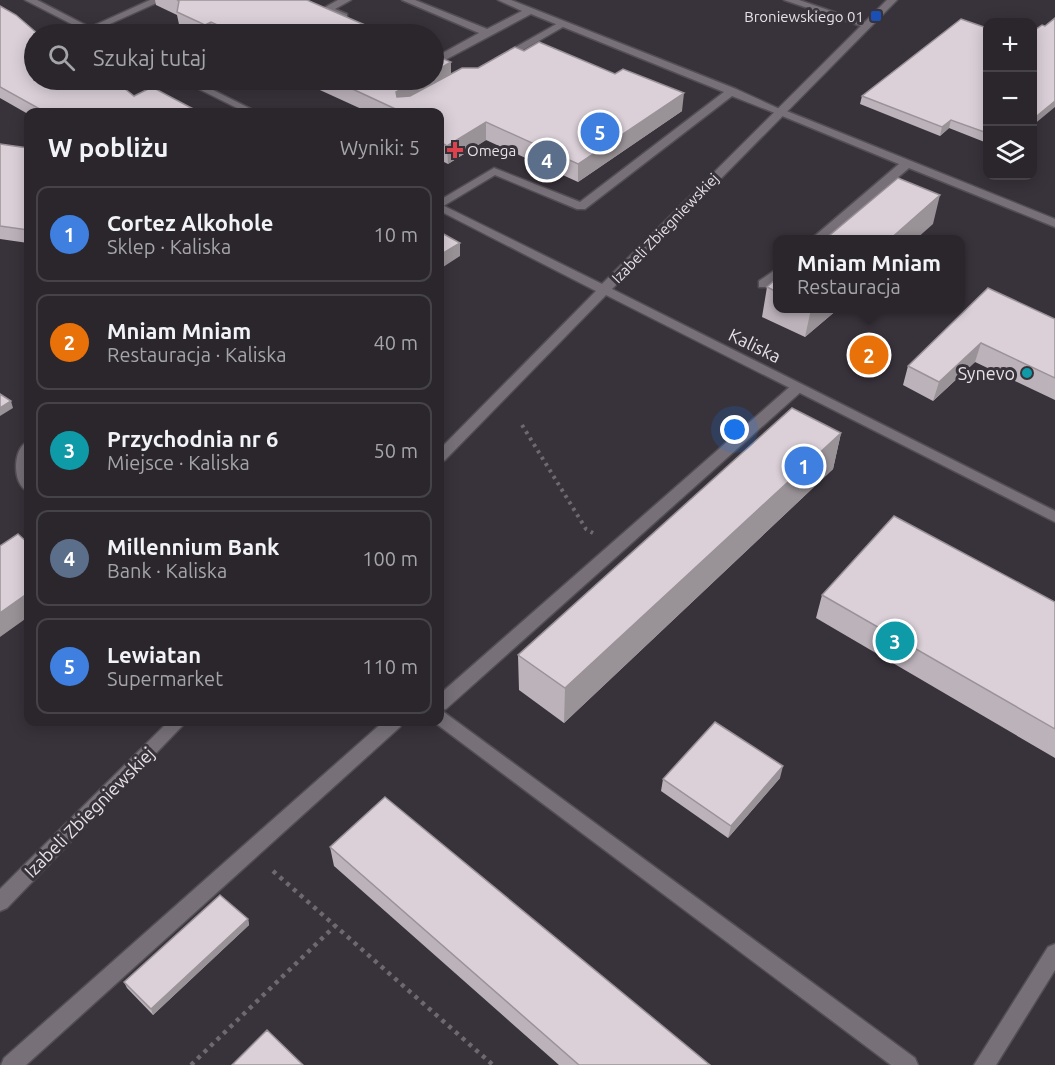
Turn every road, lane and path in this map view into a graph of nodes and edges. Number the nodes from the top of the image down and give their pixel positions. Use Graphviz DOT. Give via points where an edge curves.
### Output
graph roads {
  1 [pos="30,0"];
  2 [pos="158,0"];
  3 [pos="346,0"];
  4 [pos="407,0"];
  5 [pos="503,0"];
  6 [pos="789,0"];
  7 [pos="892,0"];
  8 [pos="530,11"];
  9 [pos="357,22"];
  10 [pos="77,24"];
  11 [pos="109,24"];
  12 [pos="563,24"];
  13 [pos="867,25"];
  14 [pos="487,33"];
  15 [pos="444,56"];
  16 [pos="493,63"];
  17 [pos="207,90"];
  18 [pos="732,91"];
  19 [pos="244,108"];
  20 [pos="779,111"];
  21 [pos="906,164"];
  22 [pos="444,203"];
  23 [pos="444,208"];
  24 [pos="1055,224"];
  25 [pos="822,235"];
  26 [pos="773,275"];
  27 [pos="763,284"];
  28 [pos="604,290"];
  29 [pos="798,387"];
  30 [pos="522,425"];
  31 [pos="444,453"];
  32 [pos="1055,517"];
  33 [pos="616,547"];
  34 [pos="444,700"];
  35 [pos="444,720"];
  36 [pos="174,726"];
  37 [pos="390,726"];
  38 [pos="249,851"];
  39 [pos="0,902"];
  40 [pos="336,926"];
  41 [pos="1055,953"];
  42 [pos="11,1065"];
  43 [pos="191,1065"];
  44 [pos="493,1065"];
  45 [pos="908,1065"];
  46 [pos="984,1065"];
  1 -- 10 [label="street"];
  2 -- 11 [label="street"];
  3 -- 9 [label="street" via="327,9"];
  4 -- 14 [label="street"];
  5 -- 8 [label="street"];
  6 -- 13 [label="street"];
  7 -- 13 [label="street, Izabeli Zbiegniewskiej"];
  8 -- 12 [label="street"];
  8 -- 14 [label="street"];
  12 -- 16 [label="street"];
  12 -- 18 [label="street"];
  13 -- 20 [label="street, Izabeli Zbiegniewskiej"];
  14 -- 15 [label="street"];
  17 -- 19 [label="street"];
  18 -- 20 [label="street"];
  18 -- 22 [label="street" via="580,207 494,171"];
  20 -- 21 [label="street"];
  20 -- 28 [label="street, Izabeli Zbiegniewskiej"];
  21 -- 24 [label="street"];
  21 -- 25 [label="street"];
  23 -- 28 [label="street, Kaliska"];
  26 -- 27 [label="street"];
  28 -- 29 [label="street, Kaliska"];
  28 -- 31 [label="street, Izabeli Zbiegniewskiej"];
  29 -- 32 [label="street, Kaliska"];
  29 -- 33 [label="street"];
  30 -- 33 [label="path" via="586,529"];
  33 -- 34 [label="street"];
  35 -- 45 [label="street"];
  36 -- 39 [label="street, Izabeli Zbiegniewskiej"];
  37 -- 38 [label="street"];
  38 -- 40 [label="path"];
  38 -- 42 [label="street"];
  40 -- 43 [label="path"];
  40 -- 44 [label="path"];
  41 -- 46 [label="street"];
}
